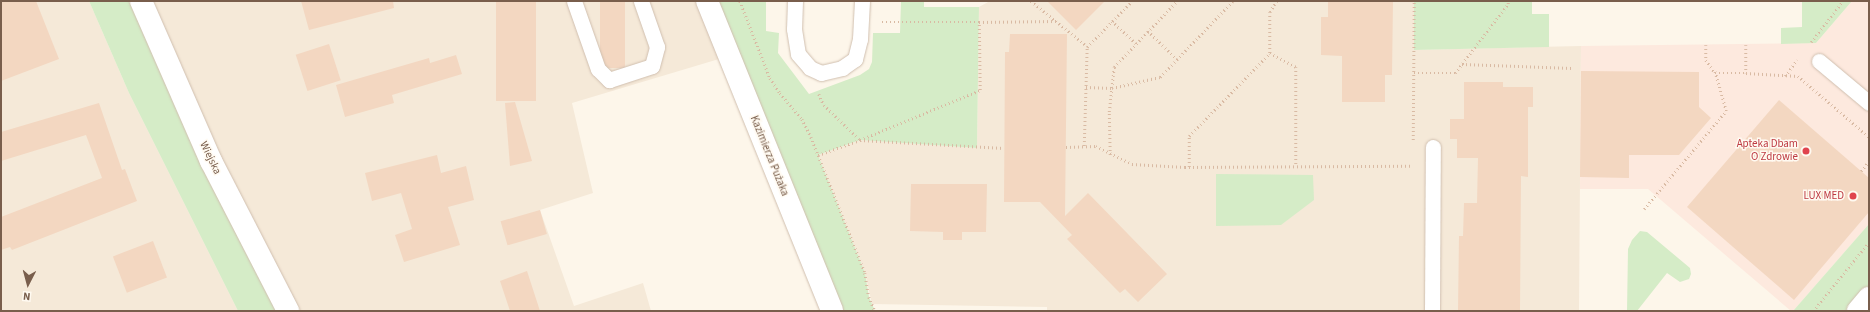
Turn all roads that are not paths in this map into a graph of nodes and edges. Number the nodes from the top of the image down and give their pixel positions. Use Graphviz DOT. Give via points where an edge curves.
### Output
graph roads {
  1 [pos="142,1"];
  2 [pos="574,1"];
  3 [pos="641,1"];
  4 [pos="707,1"];
  5 [pos="795,1"];
  6 [pos="862,1"];
  7 [pos="1819,61"];
  8 [pos="1869,103"];
  9 [pos="1433,147"];
  10 [pos="1869,298"];
  11 [pos="288,311"];
  12 [pos="832,311"];
  13 [pos="1432,311"];
  14 [pos="1858,311"];
  1 -- 11 [label="street, Wiejska" via="179,92 211,161"];
  2 -- 3 [label="lane" via="598,68 609,80 652,66 657,47"];
  4 -- 12 [label="street, Kazimierza Pużaka"];
  5 -- 6 [label="lane" via="794,29 798,54 809,67 821,72 842,68 855,59 860,39"];
  7 -- 8 [label="lane"];
  9 -- 13 [label="lane"];
  10 -- 14 [label="street"];
}
